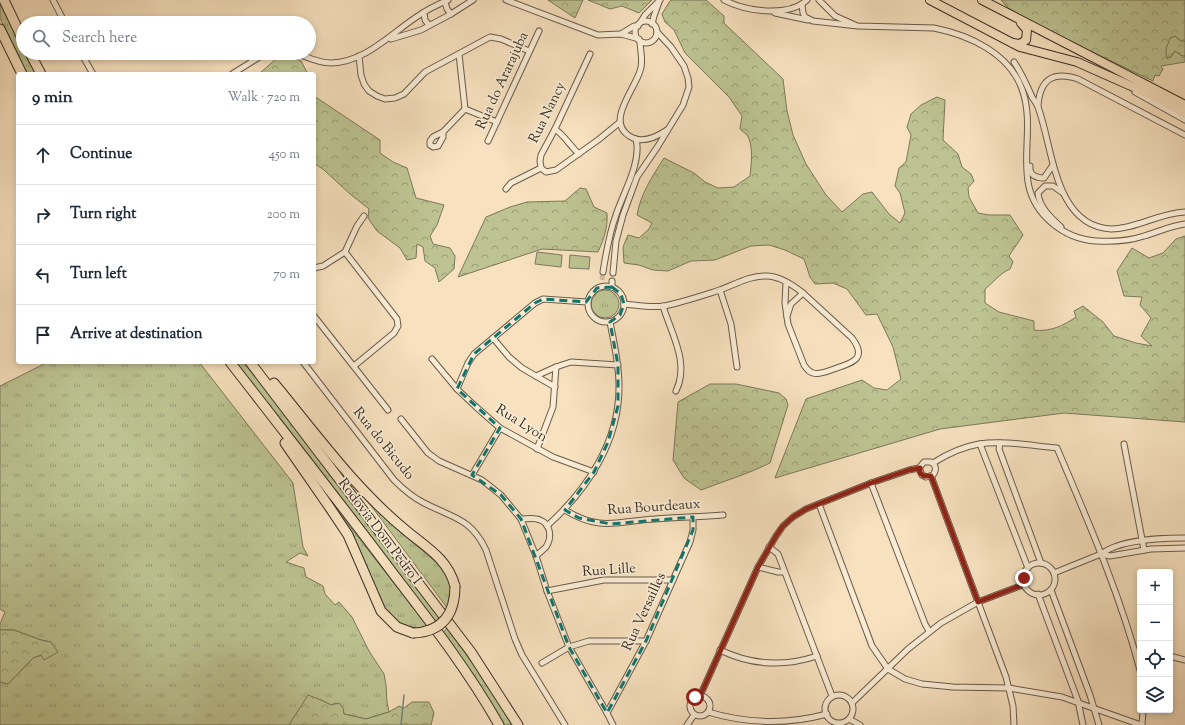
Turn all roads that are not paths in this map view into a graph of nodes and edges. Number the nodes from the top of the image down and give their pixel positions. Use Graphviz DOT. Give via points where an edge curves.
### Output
graph roads {
  1 [pos="4,0"];
  2 [pos="53,0"];
  3 [pos="473,0"];
  4 [pos="506,0"];
  5 [pos="660,0"];
  6 [pos="724,0"];
  7 [pos="807,0"];
  8 [pos="819,0"];
  9 [pos="930,0"];
  10 [pos="982,0"];
  11 [pos="446,1"];
  12 [pos="802,4"];
  13 [pos="770,12"];
  14 [pos="424,13"];
  15 [pos="451,14"];
  16 [pos="61,16"];
  17 [pos="1017,19"];
  18 [pos="813,21"];
  19 [pos="652,24"];
  20 [pos="16,25"];
  21 [pos="429,25"];
  22 [pos="639,25"];
  23 [pos="858,26"];
  24 [pos="0,29"];
  25 [pos="539,31"];
  26 [pos="657,32"];
  27 [pos="620,34"];
  28 [pos="388,39"];
  29 [pos="639,40"];
  30 [pos="1012,43"];
  31 [pos="530,51"];
  32 [pos="459,54"];
  33 [pos="590,54"];
  34 [pos="360,56"];
  35 [pos="34,60"];
  36 [pos="85,60"];
  37 [pos="255,60"];
  38 [pos="312,60"];
  39 [pos="1014,62"];
  40 [pos="249,64"];
  41 [pos="21,72"];
  42 [pos="40,72"];
  43 [pos="92,72"];
  44 [pos="235,72"];
  45 [pos="243,72"];
  46 [pos="1114,79"];
  47 [pos="1185,105"];
  48 [pos="1038,107"];
  49 [pos="465,109"];
  50 [pos="1185,113"];
  51 [pos="1185,120"];
  52 [pos="497,122"];
  53 [pos="619,123"];
  54 [pos="555,129"];
  55 [pos="668,129"];
  56 [pos="443,132"];
  57 [pos="1185,135"];
  58 [pos="1027,137"];
  59 [pos="636,139"];
  60 [pos="488,141"];
  61 [pos="579,154"];
  62 [pos="1053,165"];
  63 [pos="541,168"];
  64 [pos="506,189"];
  65 [pos="1063,193"];
  66 [pos="1185,212"];
  67 [pos="364,216"];
  68 [pos="1185,224"];
  69 [pos="1068,234"];
  70 [pos="345,252"];
  71 [pos="316,268"];
  72 [pos="603,272"];
  73 [pos="613,273"];
  74 [pos="602,280"];
  75 [pos="612,281"];
  76 [pos="786,282"];
  77 [pos="601,286"];
  78 [pos="612,287"];
  79 [pos="720,290"];
  80 [pos="803,293"];
  81 [pos="588,302"];
  82 [pos="624,304"];
  83 [pos="663,306"];
  84 [pos="787,316"];
  85 [pos="316,318"];
  86 [pos="610,322"];
  87 [pos="493,338"];
  88 [pos="432,360"];
  89 [pos="232,364"];
  90 [pos="232,364"];
  91 [pos="252,364"];
  92 [pos="259,364"];
  93 [pos="305,364"];
  94 [pos="618,365"];
  95 [pos="354,366"];
  96 [pos="556,367"];
  97 [pos="737,367"];
  98 [pos="536,376"];
  99 [pos="555,387"];
  100 [pos="457,389"];
  101 [pos="676,391"];
  102 [pos="388,410"];
  103 [pos="401,419"];
  104 [pos="500,428"];
  105 [pos="1000,443"];
  106 [pos="980,444"];
  107 [pos="1124,444"];
  108 [pos="538,449"];
  109 [pos="933,463"];
  110 [pos="920,468"];
  111 [pos="594,472"];
  112 [pos="472,475"];
  113 [pos="931,476"];
  114 [pos="871,483"];
  115 [pos="819,504"];
  116 [pos="565,510"];
  117 [pos="723,515"];
  118 [pos="693,517"];
  119 [pos="521,519"];
  120 [pos="547,526"];
  121 [pos="1185,538"];
  122 [pos="1144,541"];
  123 [pos="769,548"];
  124 [pos="1185,548"];
  125 [pos="1144,550"];
  126 [pos="1101,554"];
  127 [pos="536,556"];
  128 [pos="1041,563"];
  129 [pos="758,567"];
  130 [pos="1028,568"];
  131 [pos="784,572"];
  132 [pos="1054,573"];
  133 [pos="673,580"];
  134 [pos="1025,584"];
  135 [pos="1051,590"];
  136 [pos="548,591"];
  137 [pos="1038,594"];
  138 [pos="978,602"];
  139 [pos="929,631"];
  140 [pos="646,641"];
  141 [pos="569,647"];
  142 [pos="720,650"];
  143 [pos="1137,650"];
  144 [pos="817,656"];
  145 [pos="1173,657"];
  146 [pos="1185,660"];
  147 [pos="542,663"];
  148 [pos="888,669"];
  149 [pos="1009,688"];
  150 [pos="700,696"];
  151 [pos="832,696"];
  152 [pos="1078,701"];
  153 [pos="852,703"];
  154 [pos="1094,708"];
  155 [pos="607,712"];
  156 [pos="708,712"];
  157 [pos="1143,713"];
  158 [pos="826,714"];
  159 [pos="694,715"];
  160 [pos="849,719"];
  161 [pos="499,725"];
  162 [pos="518,725"];
  163 [pos="565,725"];
  164 [pos="613,725"];
  165 [pos="687,725"];
  166 [pos="860,725"];
  167 [pos="1014,725"];
  168 [pos="1083,725"];
  169 [pos="1099,725"];
  170 [pos="1142,725"];
  1 -- 20 [label="highway"];
  2 -- 16 [label="street"];
  3 -- 15 [label="street"];
  4 -- 27 [label="street" via="598,35"];
  5 -- 19 [label="street"];
  5 -- 22 [label="street"];
  6 -- 13 [label="street"];
  7 -- 12 [label="street"];
  8 -- 23 [label="street" via="835,16"];
  9 -- 30 [label="main road"];
  10 -- 17 [label="main road"];
  11 -- 14 [label="street"];
  11 -- 15 [label="street"];
  12 -- 13 [label="street" via="787,10"];
  12 -- 18 [label="street" via="805,17"];
  13 -- 18 [label="street"];
  14 -- 21 [label="street"];
  14 -- 28 [label="street"];
  15 -- 21 [label="street"];
  17 -- 30 [label="main road" via="1027,30 1028,35 1020,44"];
  17 -- 47 [label="main road"];
  18 -- 23 [label="street"];
  19 -- 22 [label="street" via="646,22"];
  19 -- 26 [label="street"];
  21 -- 28 [label="street" via="421,30"];
  22 -- 27 [label="street"];
  22 -- 29 [label="street" via="636,33"];
  23 -- 58 [label="street" via="946,30 994,52 1012,71 1022,88 1026,106"];
  24 -- 41 [label="highway"];
  25 -- 31 [label="street, Rua do Ararajuba"];
  26 -- 29 [label="street" via="652,41 644,43"];
  26 -- 55 [label="street" via="680,59 689,87 683,105"];
  27 -- 29 [label="street"];
  28 -- 34 [label="street"];
  29 -- 53 [label="street" via="642,58 640,71 621,111"];
  30 -- 46 [label="main road" via="1077,62"];
  31 -- 32 [label="street" via="501,38 490,37"];
  31 -- 52 [label="street, Rua do Ararajuba"];
  32 -- 34 [label="street" via="425,72 404,94 385,99 369,91 364,84"];
  32 -- 49 [label="street"];
  33 -- 54 [label="street, Rua Nancy"];
  34 -- 38 [label="street" via="330,63"];
  35 -- 42 [label="highway"];
  36 -- 43 [label="street"];
  37 -- 40 [label="street"];
  39 -- 48 [label="street" via="1027,82"];
  40 -- 44 [label="street"];
  40 -- 45 [label="street"];
  46 -- 50 [label="main road"];
  46 -- 51 [label="street"];
  48 -- 57 [label="street" via="1042,87 1051,78 1067,76 1078,79"];
  48 -- 62 [label="street"];
  49 -- 52 [label="street"];
  49 -- 56 [label="street"];
  52 -- 60 [label="street, Rua do Ararajuba"];
  53 -- 59 [label="street" via="627,135"];
  53 -- 61 [label="street"];
  54 -- 61 [label="street"];
  54 -- 63 [label="street, Rua Nancy" via="541,155"];
  55 -- 59 [label="street" via="660,135"];
  55 -- 73 [label="street" via="637,177 616,241"];
  58 -- 62 [label="street" via="1030,171 1034,176 1044,178"];
  58 -- 69 [label="street" via="1029,189 1037,206 1050,222"];
  59 -- 72 [label="street" via="636,162 616,215 607,245"];
  61 -- 63 [label="street" via="556,170 546,172"];
  62 -- 65 [label="street"];
  63 -- 64 [label="street" via="511,183"];
  65 -- 66 [label="street" via="1070,206 1082,219 1106,228 1125,227 1164,215"];
  65 -- 69 [label="street" via="1053,186 1045,186 1038,193 1038,200"];
  67 -- 70 [label="street"];
  68 -- 69 [label="street" via="1115,241 1088,240"];
  70 -- 71 [label="street"];
  70 -- 95 [label="street" via="397,319 398,326 394,333"];
  74 -- 77 [label="street"];
  75 -- 78 [label="street"];
  76 -- 79 [label="street" via="768,276 757,277"];
  76 -- 80 [label="street"];
  76 -- 84 [label="street"];
  77 -- 78 [label="street"];
  77 -- 81 [label="street" via="593,291"];
  78 -- 82 [label="street" via="621,294"];
  79 -- 83 [label="street"];
  79 -- 97 [label="street" via="731,324"];
  80 -- 84 [label="street" via="791,304"];
  80 -- 84 [label="street" via="858,346 858,355 854,362 819,374 807,370"];
  81 -- 86 [label="street" via="589,311 594,318 601,322"];
  81 -- 87 [label="street" via="543,299"];
  82 -- 83 [label="street"];
  82 -- 86 [label="street" via="620,315"];
  83 -- 101 [label="street" via="679,354 681,382"];
  85 -- 95 [label="street"];
  86 -- 94 [label="street"];
  87 -- 98 [label="street" via="522,368"];
  87 -- 100 [label="street" via="474,354"];
  88 -- 100 [label="street, Rua Lyon"];
  89 -- 92 [label="highway, bridge" via="340,522 382,611 397,628 413,633 432,630 446,620 454,604 455,586 450,571 368,495"];
  90 -- 161 [label="highway, Rodovia Dom Pedro I" via="442,637"];
  91 -- 162 [label="highway, Rodovia Dom Pedro I" via="472,652"];
  93 -- 163 [label="street, Rua do Bicudo" via="394,480 424,503 456,517 480,537 514,639"];
  94 -- 96 [label="street" via="572,362"];
  94 -- 111 [label="street" via="617,412 608,442"];
  95 -- 102 [label="street"];
  96 -- 98 [label="street"];
  96 -- 99 [label="street"];
  98 -- 99 [label="street"];
  99 -- 108 [label="street" via="553,407"];
  100 -- 104 [label="street, Rua Lyon"];
  103 -- 112 [label="street" via="428,453 439,461"];
  104 -- 108 [label="street, Rua Lyon"];
  104 -- 112 [label="street"];
  105 -- 106 [label="street"];
  105 -- 126 [label="street" via="1057,448"];
  105 -- 128 [label="street" via="999,449"];
  106 -- 109 [label="street" via="954,452"];
  106 -- 130 [label="street"];
  107 -- 122 [label="street"];
  108 -- 111 [label="street, Rua Lyon"];
  109 -- 110 [label="street" via="924,462"];
  109 -- 113 [label="street" via="936,470"];
  110 -- 113 [label="street" via="920,473 924,476"];
  110 -- 114 [label="street"];
  111 -- 116 [label="street"];
  112 -- 119 [label="street" via="501,495"];
  113 -- 138 [label="street"];
  114 -- 115 [label="street"];
  114 -- 139 [label="street"];
  115 -- 123 [label="street" via="802,511 788,521"];
  115 -- 148 [label="street" via="872,646"];
  116 -- 118 [label="street, Rua Bourdeaux" via="591,522 611,524"];
  116 -- 120 [label="street"];
  117 -- 118 [label="street, Rua Bourdeaux"];
  118 -- 133 [label="street, Rua Versailles" via="690,542"];
  119 -- 120 [label="street" via="540,520"];
  119 -- 127 [label="street"];
  120 -- 127 [label="street" via="549,540 546,548"];
  121 -- 122 [label="street"];
  122 -- 125 [label="street"];
  122 -- 126 [label="street"];
  123 -- 129 [label="street"];
  123 -- 131 [label="street" via="778,554"];
  124 -- 125 [label="street"];
  125 -- 126 [label="street" via="1110,556"];
  126 -- 132 [label="street"];
  126 -- 143 [label="street"];
  127 -- 136 [label="street"];
  128 -- 130 [label="street"];
  128 -- 132 [label="street" via="1047,565"];
  129 -- 131 [label="street"];
  129 -- 142 [label="street"];
  130 -- 134 [label="street" via="1024,574"];
  131 -- 144 [label="street"];
  132 -- 135 [label="street" via="1055,580"];
  133 -- 136 [label="street, Rua Lille" via="604,580"];
  133 -- 140 [label="street, Rua Versailles"];
  134 -- 137 [label="street" via="1032,592"];
  134 -- 138 [label="street"];
  135 -- 137 [label="street" via="1045,594"];
  135 -- 154 [label="street"];
  136 -- 141 [label="street"];
  137 -- 152 [label="street"];
  138 -- 139 [label="street"];
  138 -- 149 [label="street"];
  139 -- 148 [label="street"];
  140 -- 141 [label="street" via="599,640"];
  140 -- 155 [label="street, Rua Versailles"];
  141 -- 147 [label="street"];
  141 -- 155 [label="street"];
  142 -- 144 [label="street" via="744,660 770,663 789,663"];
  142 -- 150 [label="street"];
  144 -- 151 [label="street"];
  145 -- 146 [label="street"];
  148 -- 149 [label="street" via="905,679 922,684"];
  148 -- 153 [label="street"];
  149 -- 152 [label="street"];
  149 -- 167 [label="street"];
  150 -- 156 [label="street" via="709,702"];
  150 -- 159 [label="street" via="693,698 690,703 690,711"];
  151 -- 153 [label="street" via="842,695"];
  151 -- 158 [label="street" via="826,704"];
  152 -- 154 [label="street"];
  152 -- 168 [label="street"];
  153 -- 160 [label="street" via="853,713"];
  154 -- 169 [label="street"];
  154 -- 170 [label="street"];
  155 -- 164 [label="street"];
  156 -- 158 [label="street" via="733,719 770,723"];
  156 -- 159 [label="street" via="702,717"];
  157 -- 170 [label="street"];
  158 -- 160 [label="street" via="837,722"];
  159 -- 165 [label="street"];
  160 -- 166 [label="street"];
}
